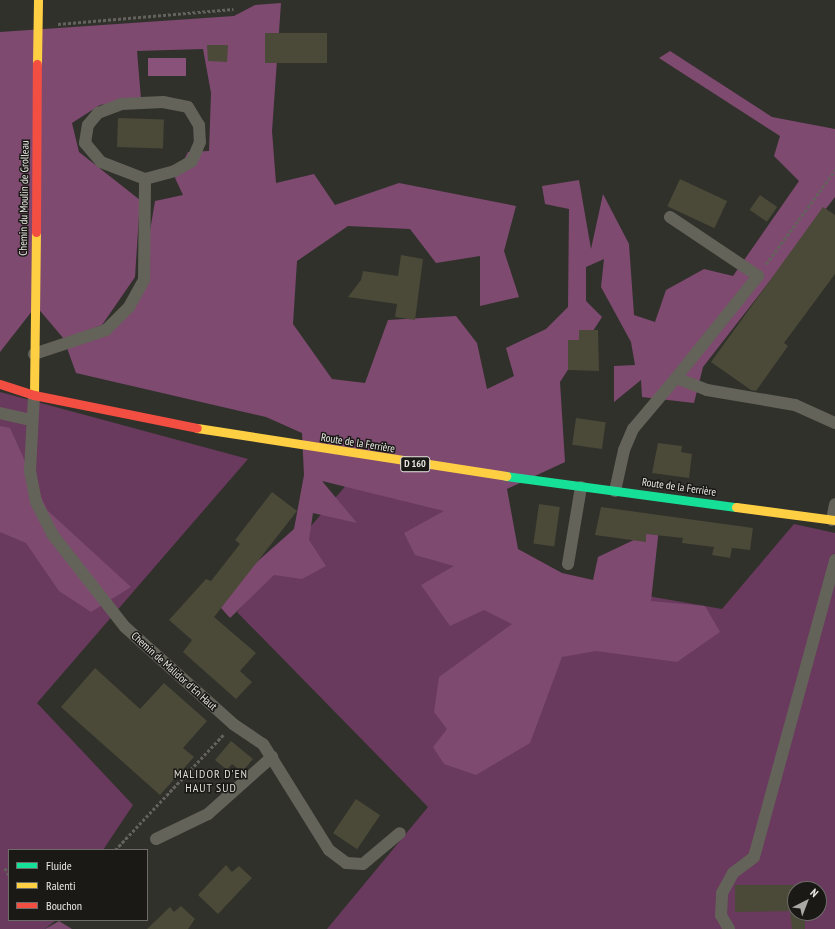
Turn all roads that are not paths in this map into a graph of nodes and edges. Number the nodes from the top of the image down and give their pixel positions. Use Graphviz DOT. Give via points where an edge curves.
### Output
graph roads {
  1 [pos="38,0"];
  2 [pos="144,179"];
  3 [pos="670,218"];
  4 [pos="34,354"];
  5 [pos="676,378"];
  6 [pos="0,384"];
  7 [pos="34,395"];
  8 [pos="0,413"];
  9 [pos="31,420"];
  10 [pos="835,423"];
  11 [pos="582,487"];
  12 [pos="615,491"];
  13 [pos="835,504"];
  14 [pos="833,520"];
  15 [pos="835,560"];
  16 [pos="568,564"];
  17 [pos="272,757"];
  18 [pos="400,833"];
  19 [pos="156,838"];
  20 [pos="729,929"];
  1 -- 4 [label="main road, Chemin du Moulin de Grolleau"];
  2 -- 2 [label="lane" via="101,162 85,143 88,125 98,114 121,104 164,102 188,107 199,125 200,142 192,160 175,171"];
  2 -- 4 [label="lane" via="144,280 129,307 106,330"];
  3 -- 5 [label="lane" via="758,276"];
  4 -- 7 [label="main road, Chemin du Moulin de Grolleau"];
  5 -- 10 [label="lane" via="707,390 795,405"];
  5 -- 12 [label="lane" via="633,429 624,450"];
  6 -- 7 [label="main road, Route de la Ferrière / D 160"];
  7 -- 9 [label="lane, Chemin de Malidor d'En Haut"];
  7 -- 11 [label="main road, Route de la Ferrière / D 160" via="161,423 393,461"];
  8 -- 9 [label="lane"];
  9 -- 17 [label="lane, Chemin de Malidor d'En Haut" via="30,471 36,502 52,534 125,627 233,724 263,744"];
  11 -- 12 [label="main road, Route de la Ferrière / D 160"];
  11 -- 16 [label="lane"];
  12 -- 14 [label="main road, Route de la Ferrière / D 160"];
  13 -- 14 [label="lane"];
  15 -- 20 [label="lane" via="754,857 733,873 722,893 721,915"];
  17 -- 18 [label="lane, Chemin de Malidor d'En Haut" via="329,850 346,863 363,864"];
  17 -- 19 [label="lane" via="208,814"];
}
